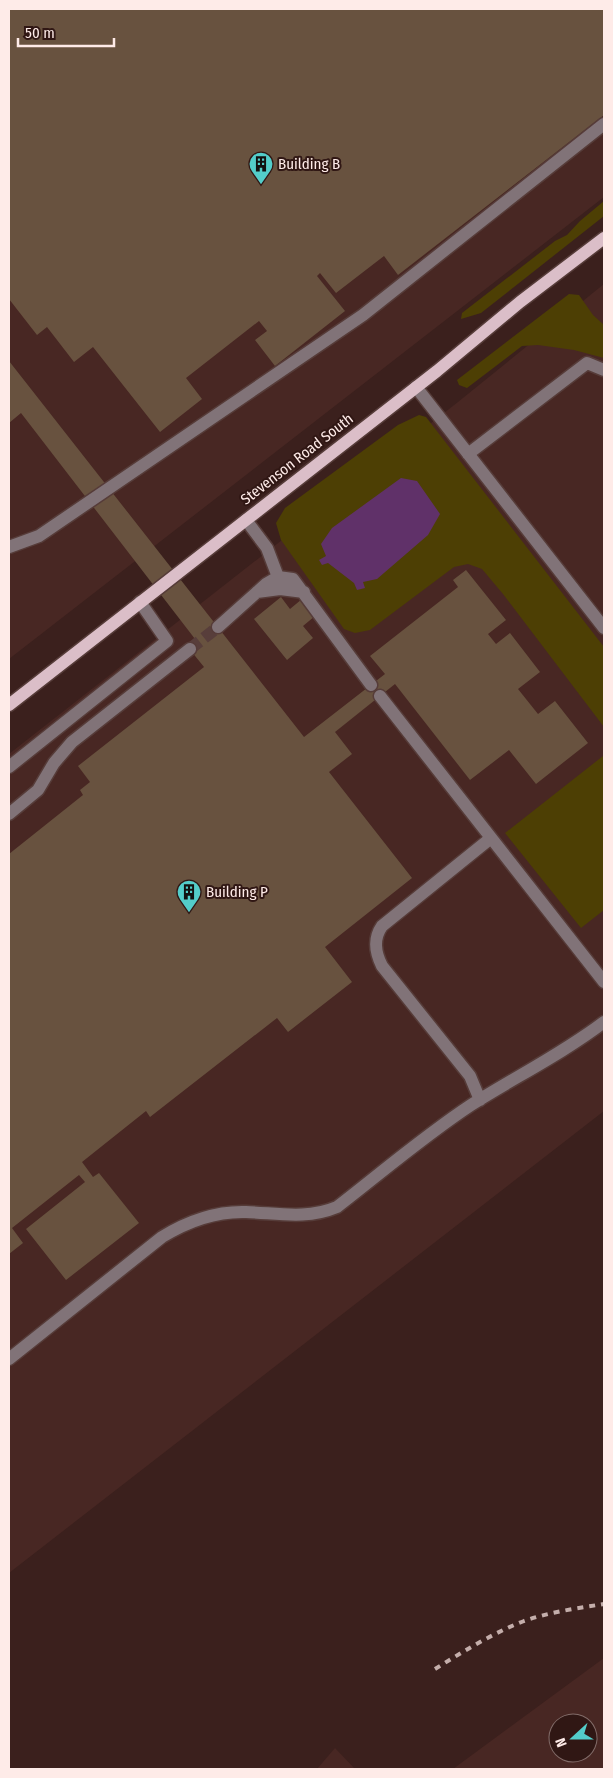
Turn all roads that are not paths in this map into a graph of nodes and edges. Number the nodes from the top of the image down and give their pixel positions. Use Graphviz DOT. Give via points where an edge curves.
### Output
graph roads {
  1 [pos="604,124"];
  2 [pos="604,238"];
  3 [pos="604,370"];
  4 [pos="416,387"];
  5 [pos="468,454"];
  6 [pos="246,520"];
  7 [pos="9,547"];
  8 [pos="278,577"];
  9 [pos="257,592"];
  10 [pos="304,592"];
  11 [pos="140,602"];
  12 [pos="218,627"];
  13 [pos="604,628"];
  14 [pos="190,649"];
  15 [pos="372,684"];
  16 [pos="380,696"];
  17 [pos="9,705"];
  18 [pos="9,767"];
  19 [pos="9,814"];
  20 [pos="491,838"];
  21 [pos="604,982"];
  22 [pos="604,1022"];
  23 [pos="480,1100"];
  24 [pos="9,1359"];
  1 -- 7 [label="lane" via="363,315 39,536"];
  2 -- 4 [label="main road, Stevenson Road South"];
  3 -- 5 [label="lane" via="587,363"];
  4 -- 5 [label="lane"];
  4 -- 6 [label="main road, Stevenson Road South"];
  5 -- 13 [label="lane"];
  6 -- 8 [label="lane" via="267,548"];
  6 -- 11 [label="main road, Stevenson Road South"];
  8 -- 9 [label="lane"];
  8 -- 10 [label="lane" via="294,579"];
  9 -- 10 [label="lane" via="280,589"];
  9 -- 12 [label="lane"];
  10 -- 15 [label="lane"];
  11 -- 17 [label="main road, Stevenson Road South"];
  11 -- 18 [label="lane" via="167,641"];
  14 -- 19 [label="lane" via="72,742 54,763 38,790"];
  16 -- 20 [label="lane"];
  20 -- 21 [label="lane"];
  20 -- 23 [label="lane" via="382,926 376,942 382,966 470,1076"];
  22 -- 23 [label="lane" via="568,1048"];
  23 -- 24 [label="lane" via="449,1120 337,1207 323,1213 228,1212 194,1220 177,1228"];
}
